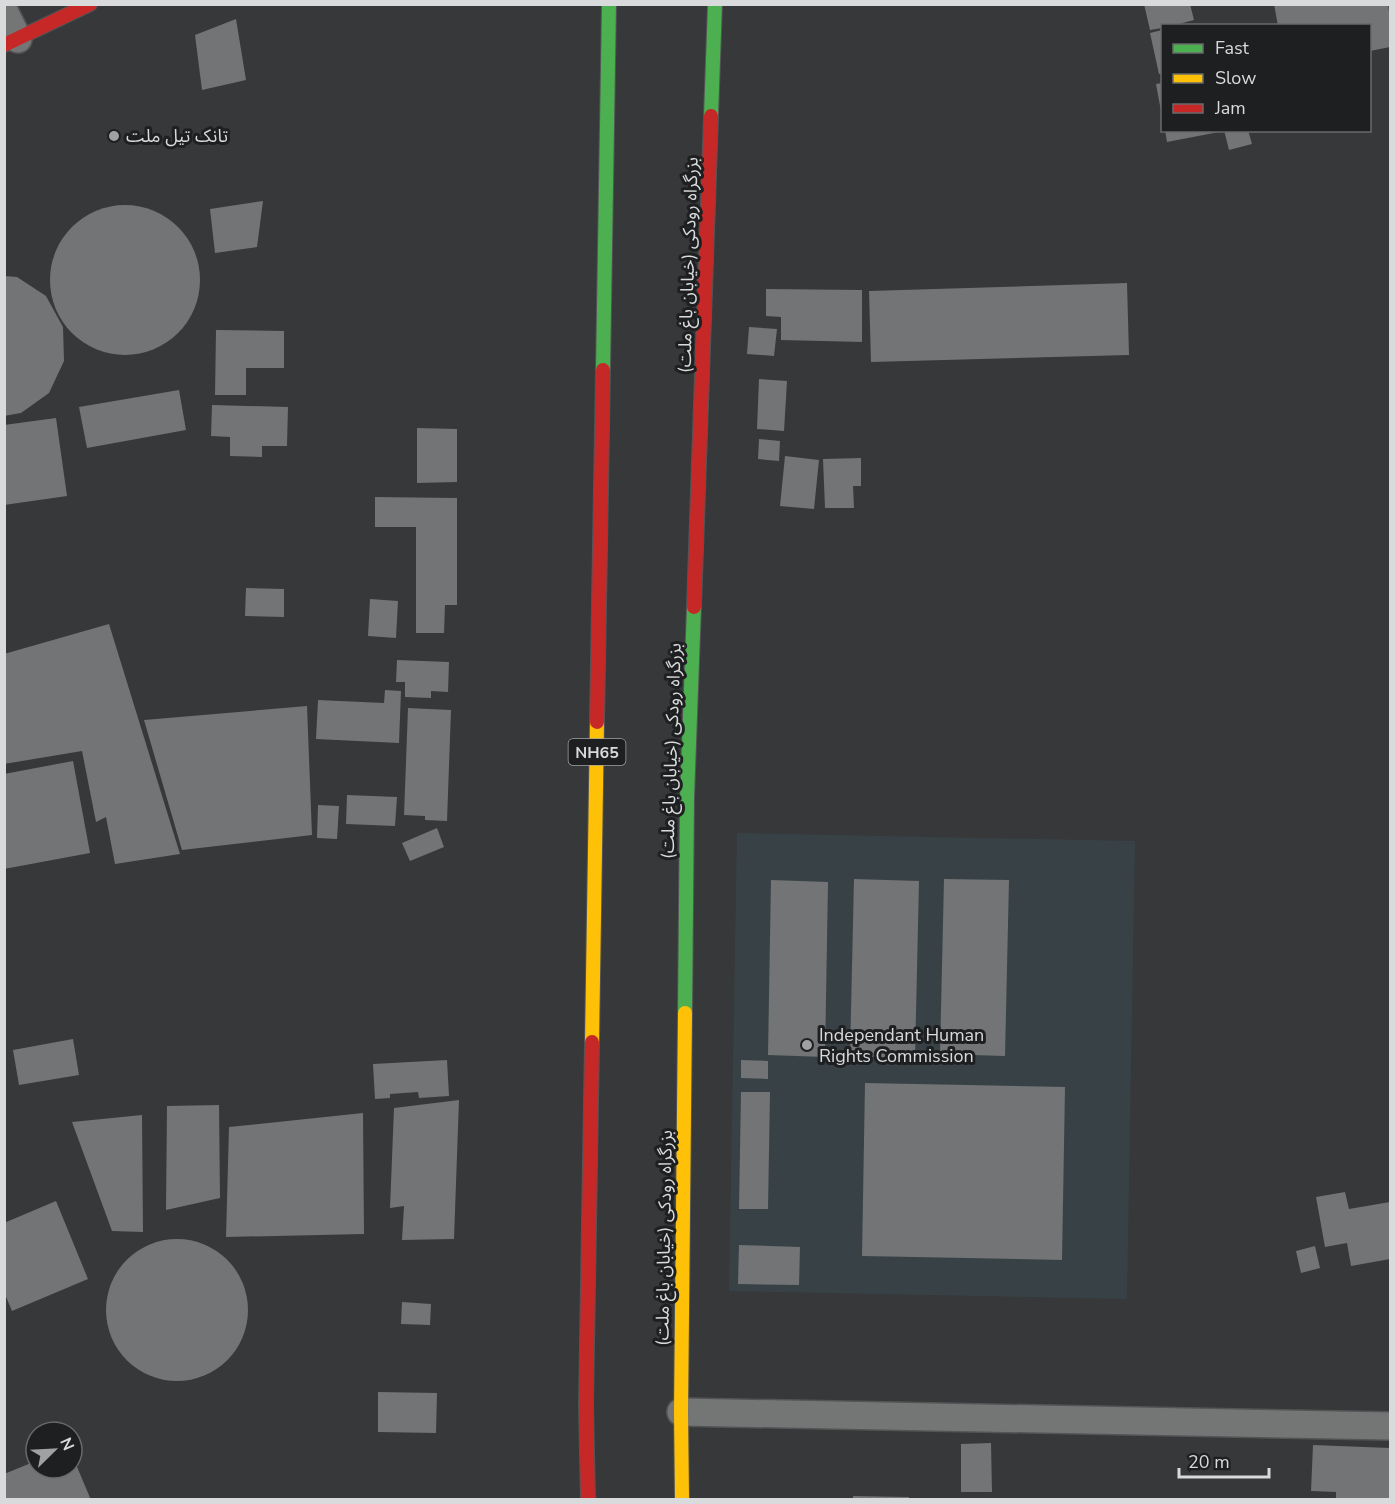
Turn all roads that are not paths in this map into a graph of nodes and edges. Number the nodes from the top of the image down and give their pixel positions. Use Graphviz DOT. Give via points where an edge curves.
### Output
graph roads {
  1 [pos="90,4"];
  2 [pos="609,4"];
  3 [pos="715,4"];
  4 [pos="4,11"];
  5 [pos="11,42"];
  6 [pos="681,1412"];
  7 [pos="1390,1426"];
  8 [pos="588,1500"];
  9 [pos="682,1500"];
  1 -- 5 [label="main road"];
  2 -- 8 [label="main road, NH65" via="586,1405"];
  3 -- 6 [label="main road, بزرگراه رودکی (خیابان باغ ملت)" via="687,798"];
  4 -- 5 [label="street"];
  6 -- 7 [label="street"];
  6 -- 9 [label="main road, بزرگراه رودکی (خیابان باغ ملت)"];
}
